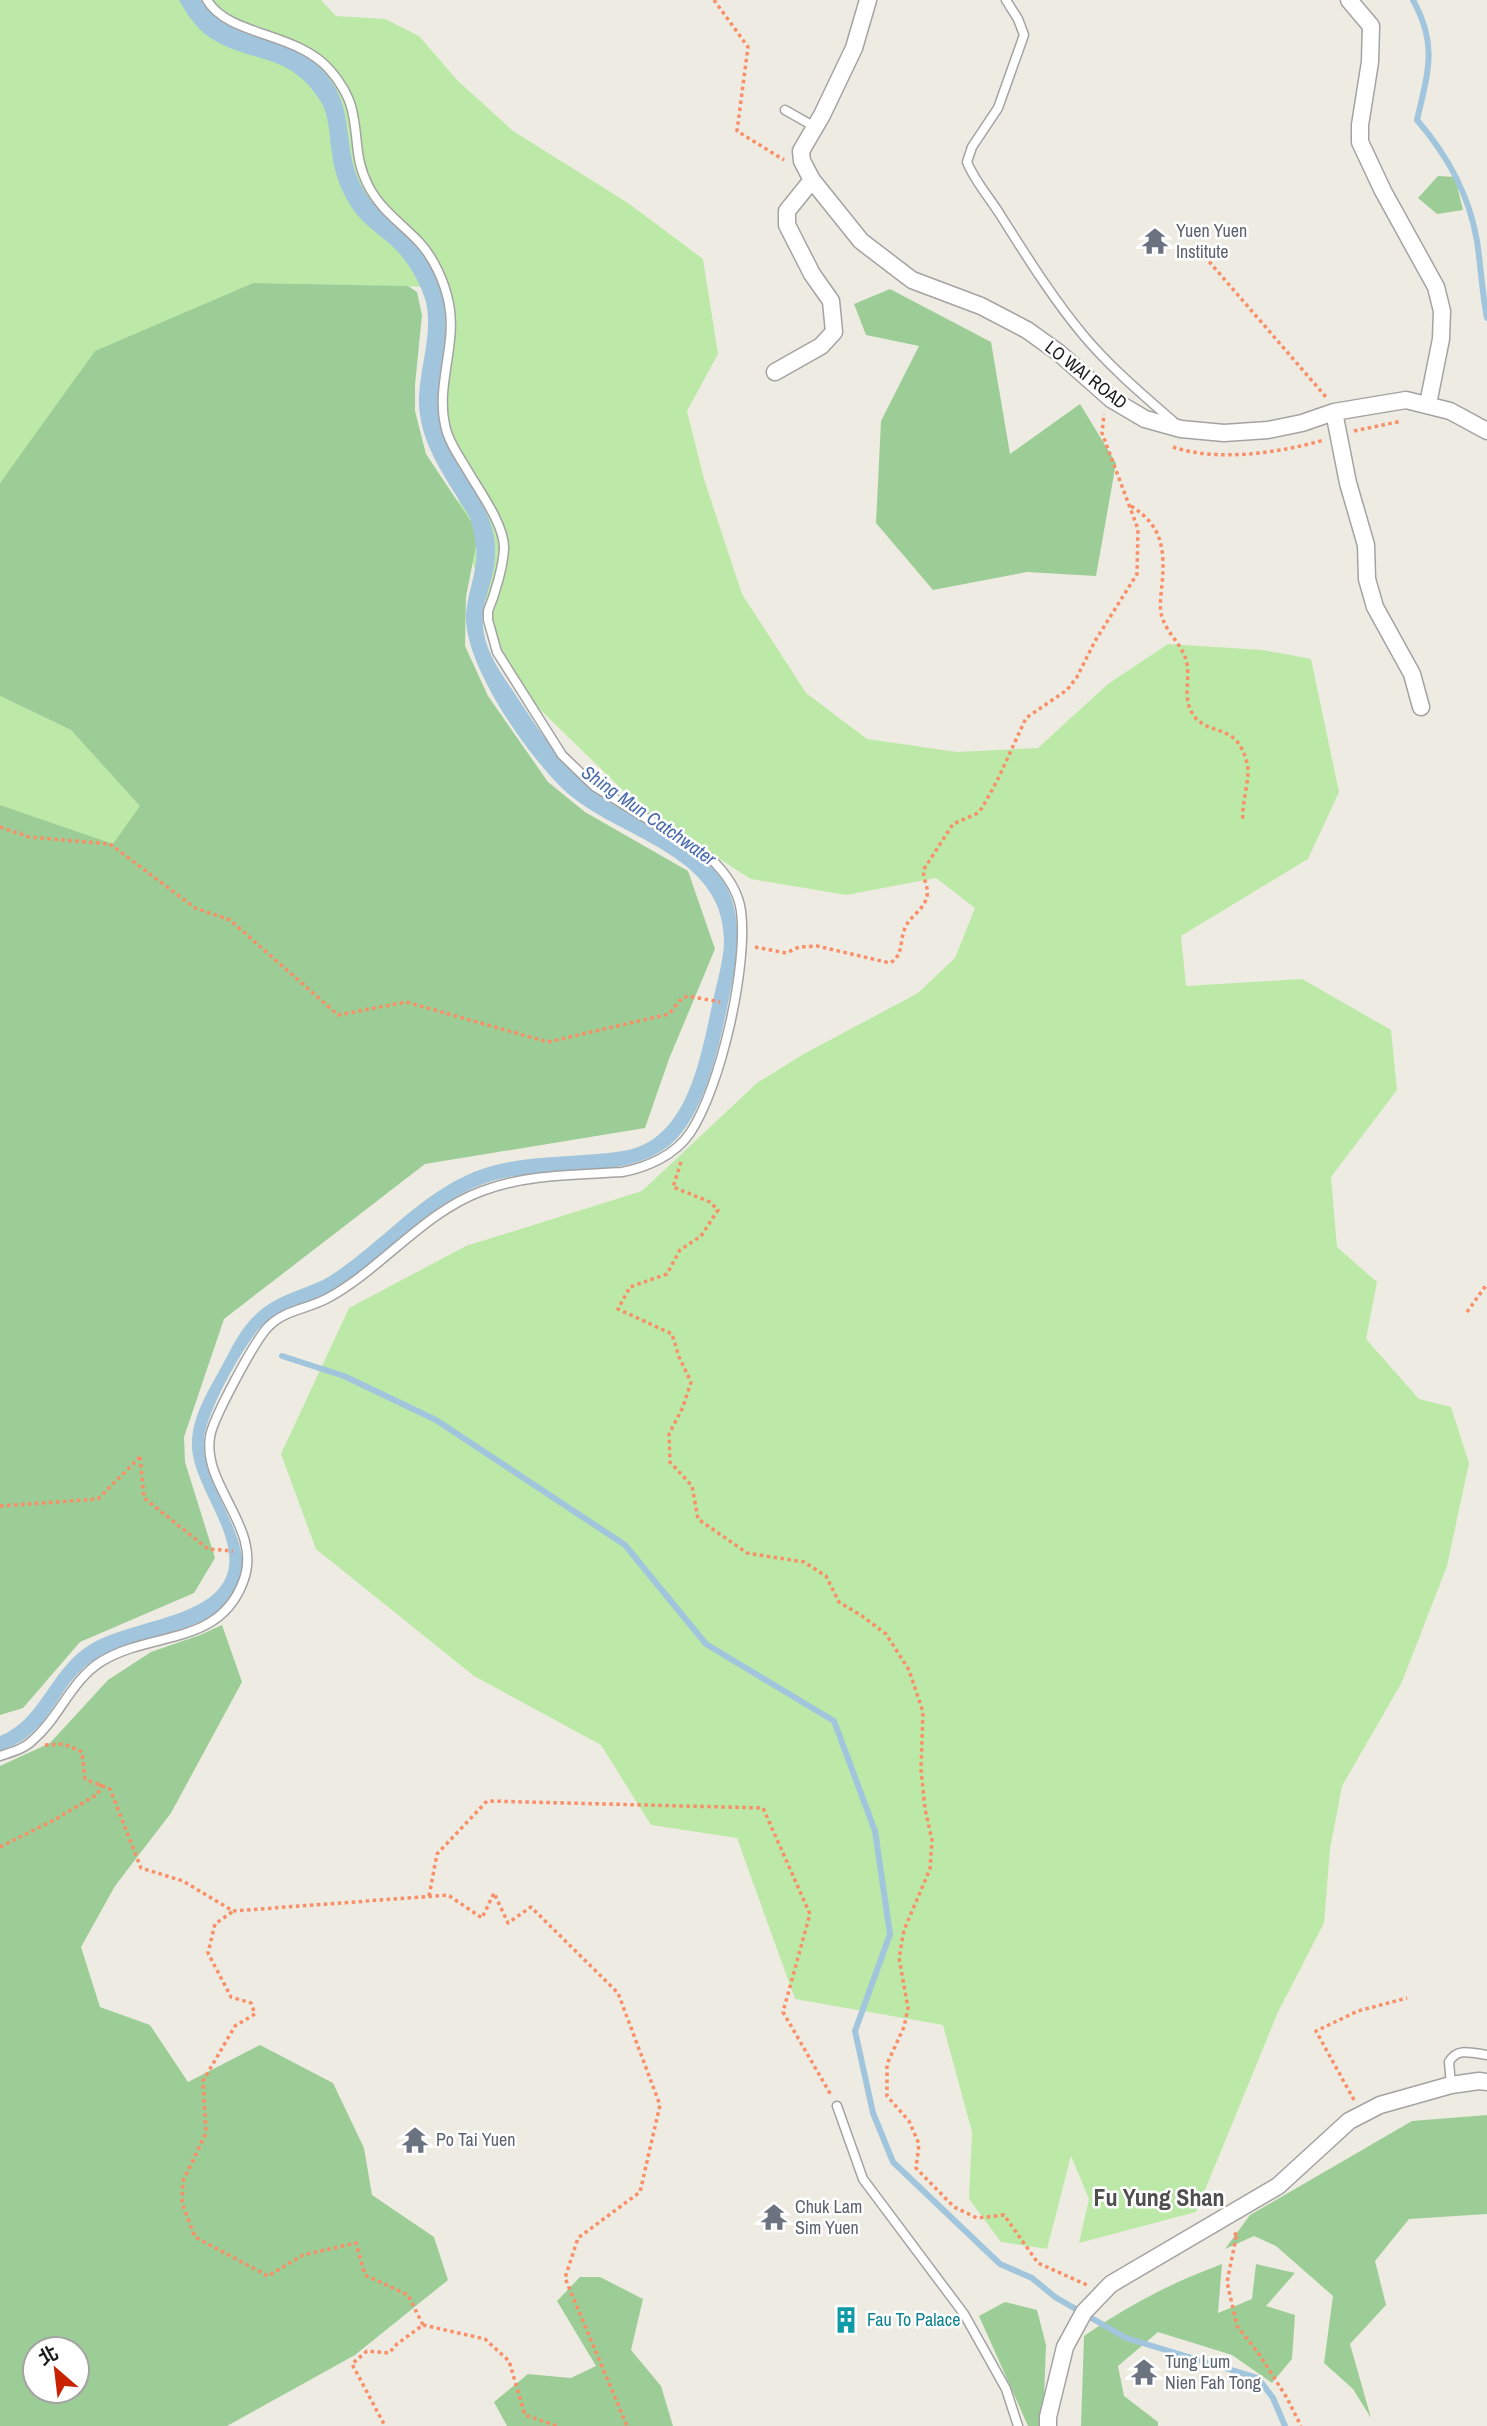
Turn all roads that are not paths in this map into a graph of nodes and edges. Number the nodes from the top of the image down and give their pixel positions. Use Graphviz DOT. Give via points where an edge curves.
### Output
graph roads {
  1 [pos="207,0"];
  2 [pos="868,0"];
  3 [pos="1006,0"];
  4 [pos="1349,0"];
  5 [pos="785,110"];
  6 [pos="815,127"];
  7 [pos="812,180"];
  8 [pos="775,372"];
  9 [pos="1428,404"];
  10 [pos="1331,406"];
  11 [pos="1181,429"];
  12 [pos="1487,430"];
  13 [pos="1421,707"];
  14 [pos="0,1756"];
  15 [pos="1487,2055"];
  16 [pos="1487,2082"];
  17 [pos="1451,2085"];
  18 [pos="837,2106"];
  19 [pos="1018,2426"];
  20 [pos="1048,2426"];
  1 -- 14 [label="lane" via="232,22 307,50 328,67 346,94 353,110 362,173 376,198 421,243 449,303 452,330 443,398 446,428 493,514 504,549 488,611 497,652 562,755 594,786 722,869 739,902 743,945 716,1074 690,1134 674,1150 639,1169 520,1179 479,1191 446,1209 344,1289 270,1324 214,1421 209,1445 248,1552 249,1565 232,1605 200,1628 99,1663 82,1676 32,1742"];
  2 -- 6 [label="street" via="854,48"];
  3 -- 11 [label="lane" via="1024,34 998,108 972,147 967,162 973,178 1083,335"];
  4 -- 9 [label="street" via="1371,26 1360,142 1436,287 1441,311 1441,340"];
  5 -- 6 [label="lane"];
  6 -- 7 [label="street" via="801,151"];
  7 -- 8 [label="street" via="787,211 787,225 831,301 834,331 821,346"];
  7 -- 11 [label="street, LO WAI ROAD" via="860,241 912,280 981,306 1027,330 1111,399 1145,419"];
  9 -- 10 [label="street, LO WAI ROAD"];
  9 -- 12 [label="street, LO WAI ROAD"];
  10 -- 11 [label="street, LO WAI ROAD" via="1302,424 1268,430 1224,433"];
  10 -- 13 [label="street" via="1366,545 1367,579 1375,607 1412,674"];
  15 -- 17 [label="lane" via="1455,2054 1449,2062"];
  16 -- 17 [label="street"];
  17 -- 20 [label="street" via="1380,2105 1349,2121 1278,2186 1106,2288 1084,2312 1065,2347"];
  18 -- 19 [label="lane" via="863,2179 964,2314 1006,2389"];
}
